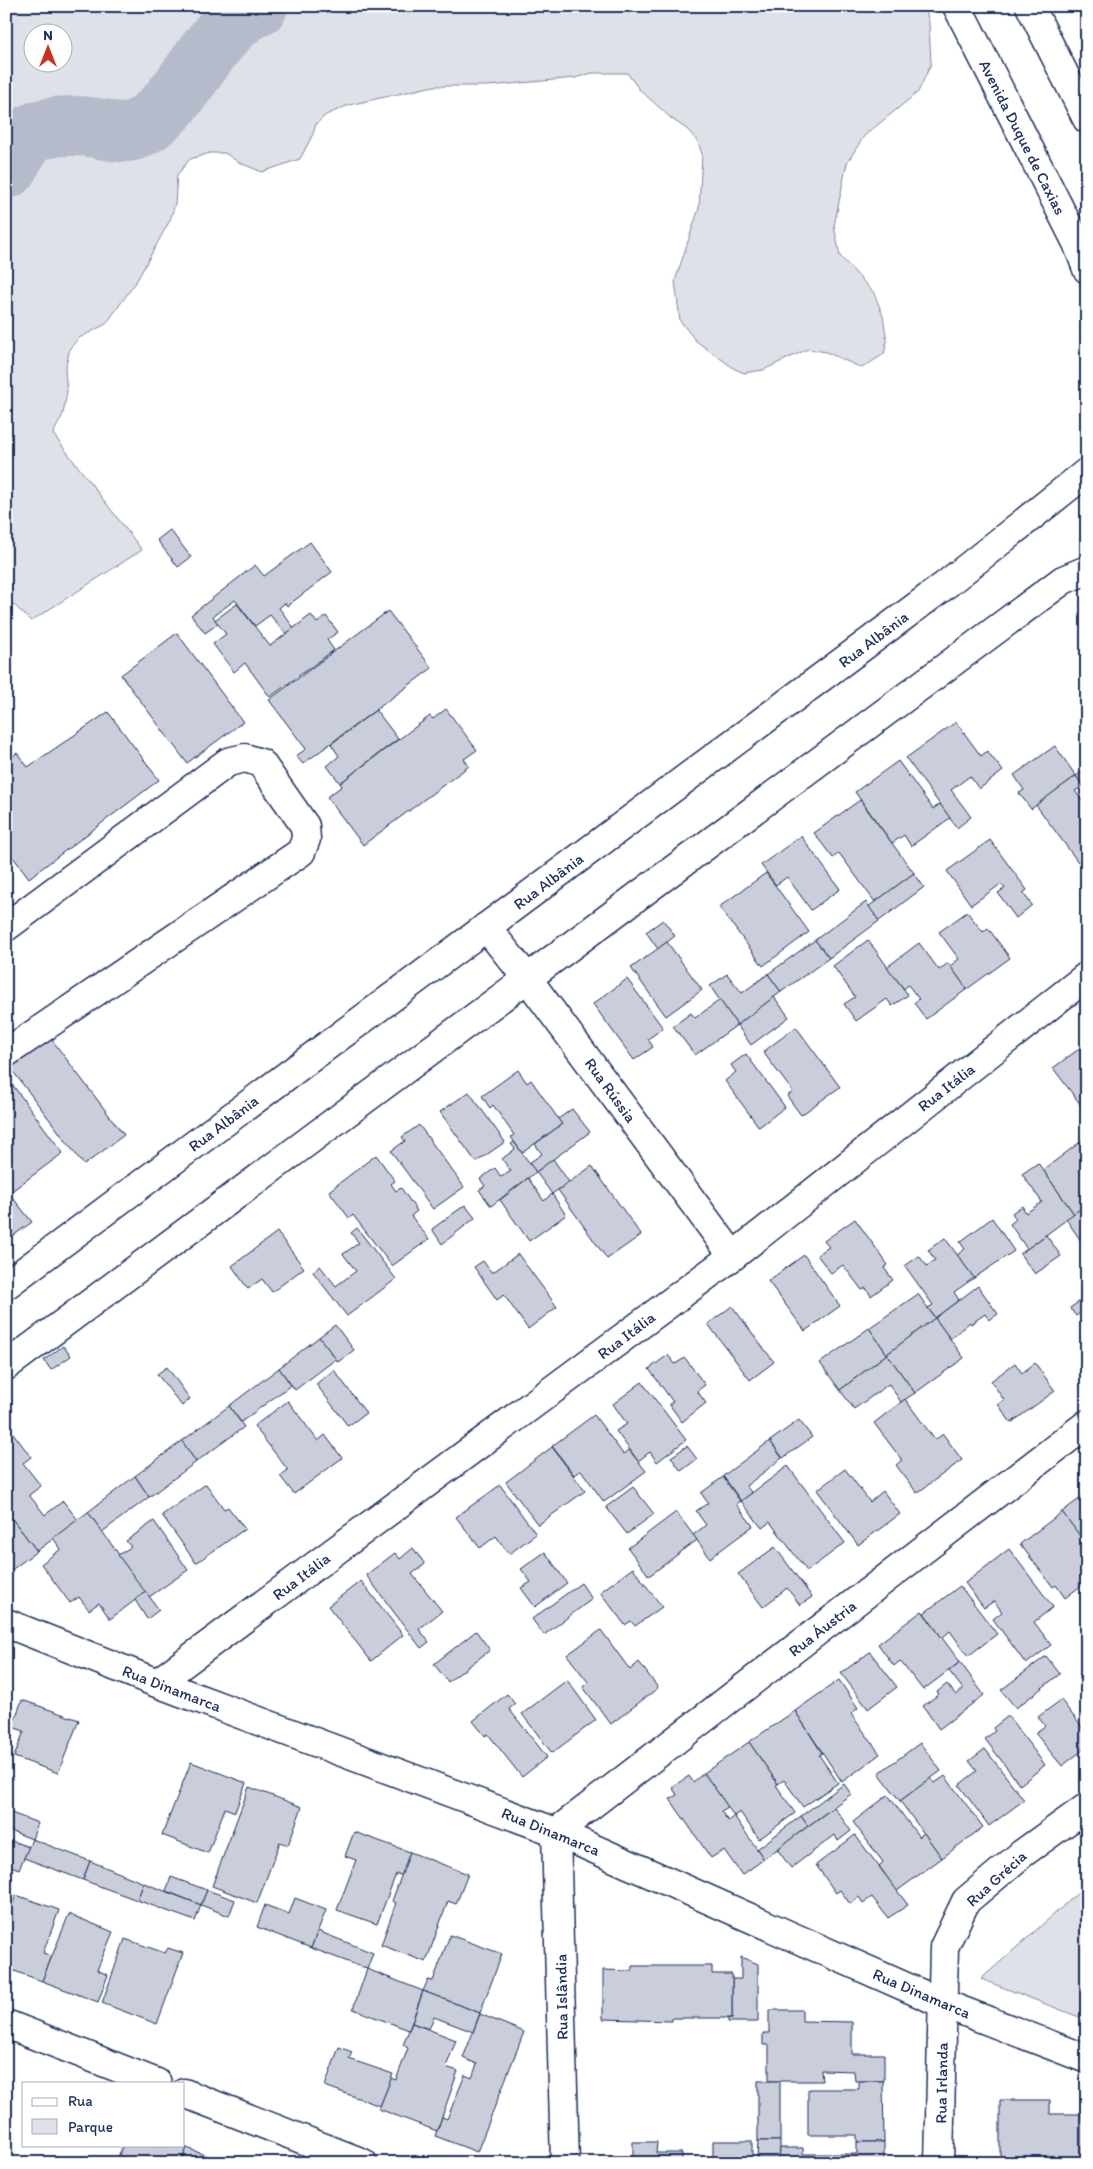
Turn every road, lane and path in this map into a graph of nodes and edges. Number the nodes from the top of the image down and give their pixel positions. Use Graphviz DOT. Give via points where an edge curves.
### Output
graph roads {
  1 [pos="957,6"];
  2 [pos="1030,6"];
  3 [pos="1087,119"];
  4 [pos="1087,269"];
  5 [pos="1087,472"];
  6 [pos="1087,570"];
  7 [pos="6,927"];
  8 [pos="486,927"];
  9 [pos="1087,976"];
  10 [pos="527,978"];
  11 [pos="6,1053"];
  12 [pos="733,1256"];
  13 [pos="6,1285"];
  14 [pos="6,1366"];
  15 [pos="1087,1424"];
  16 [pos="6,1623"];
  17 [pos="157,1683"];
  18 [pos="1087,1807"];
  19 [pos="556,1832"];
  20 [pos="942,2003"];
  21 [pos="6,2024"];
  22 [pos="1087,2060"];
  23 [pos="154,2082"];
  24 [pos="185,2093"];
  25 [pos="363,2163"];
  26 [pos="565,2163"];
  27 [pos="939,2163"];
  1 -- 4 [label="street, Avenida Duque de Caxias"];
  2 -- 3 [label="street"];
  5 -- 8 [label="street, Rua Albânia" via="944,586"];
  6 -- 10 [label="street" via="1063,580"];
  7 -- 11 [label="street" via="228,762 244,758 261,763 305,826 306,839 301,852"];
  8 -- 10 [label="street, Rua Rússia"];
  8 -- 13 [label="street, Rua Albânia"];
  9 -- 12 [label="street, Rua Itália"];
  10 -- 12 [label="street, Rua Rússia"];
  10 -- 14 [label="street"];
  12 -- 17 [label="street, Rua Itália"];
  15 -- 19 [label="street, Rua Áustria"];
  16 -- 17 [label="street, Rua Dinamarca"];
  17 -- 19 [label="street, Rua Dinamarca"];
  18 -- 20 [label="street, Rua Grécia" via="1023,1853 966,1901 944,1947"];
  19 -- 20 [label="street, Rua Dinamarca"];
  19 -- 26 [label="street, Rua Islândia"];
  20 -- 22 [label="street, Rua Dinamarca"];
  20 -- 27 [label="street, Rua Irlanda"];
  21 -- 23 [label="street"];
  24 -- 25 [label="street"];
}
